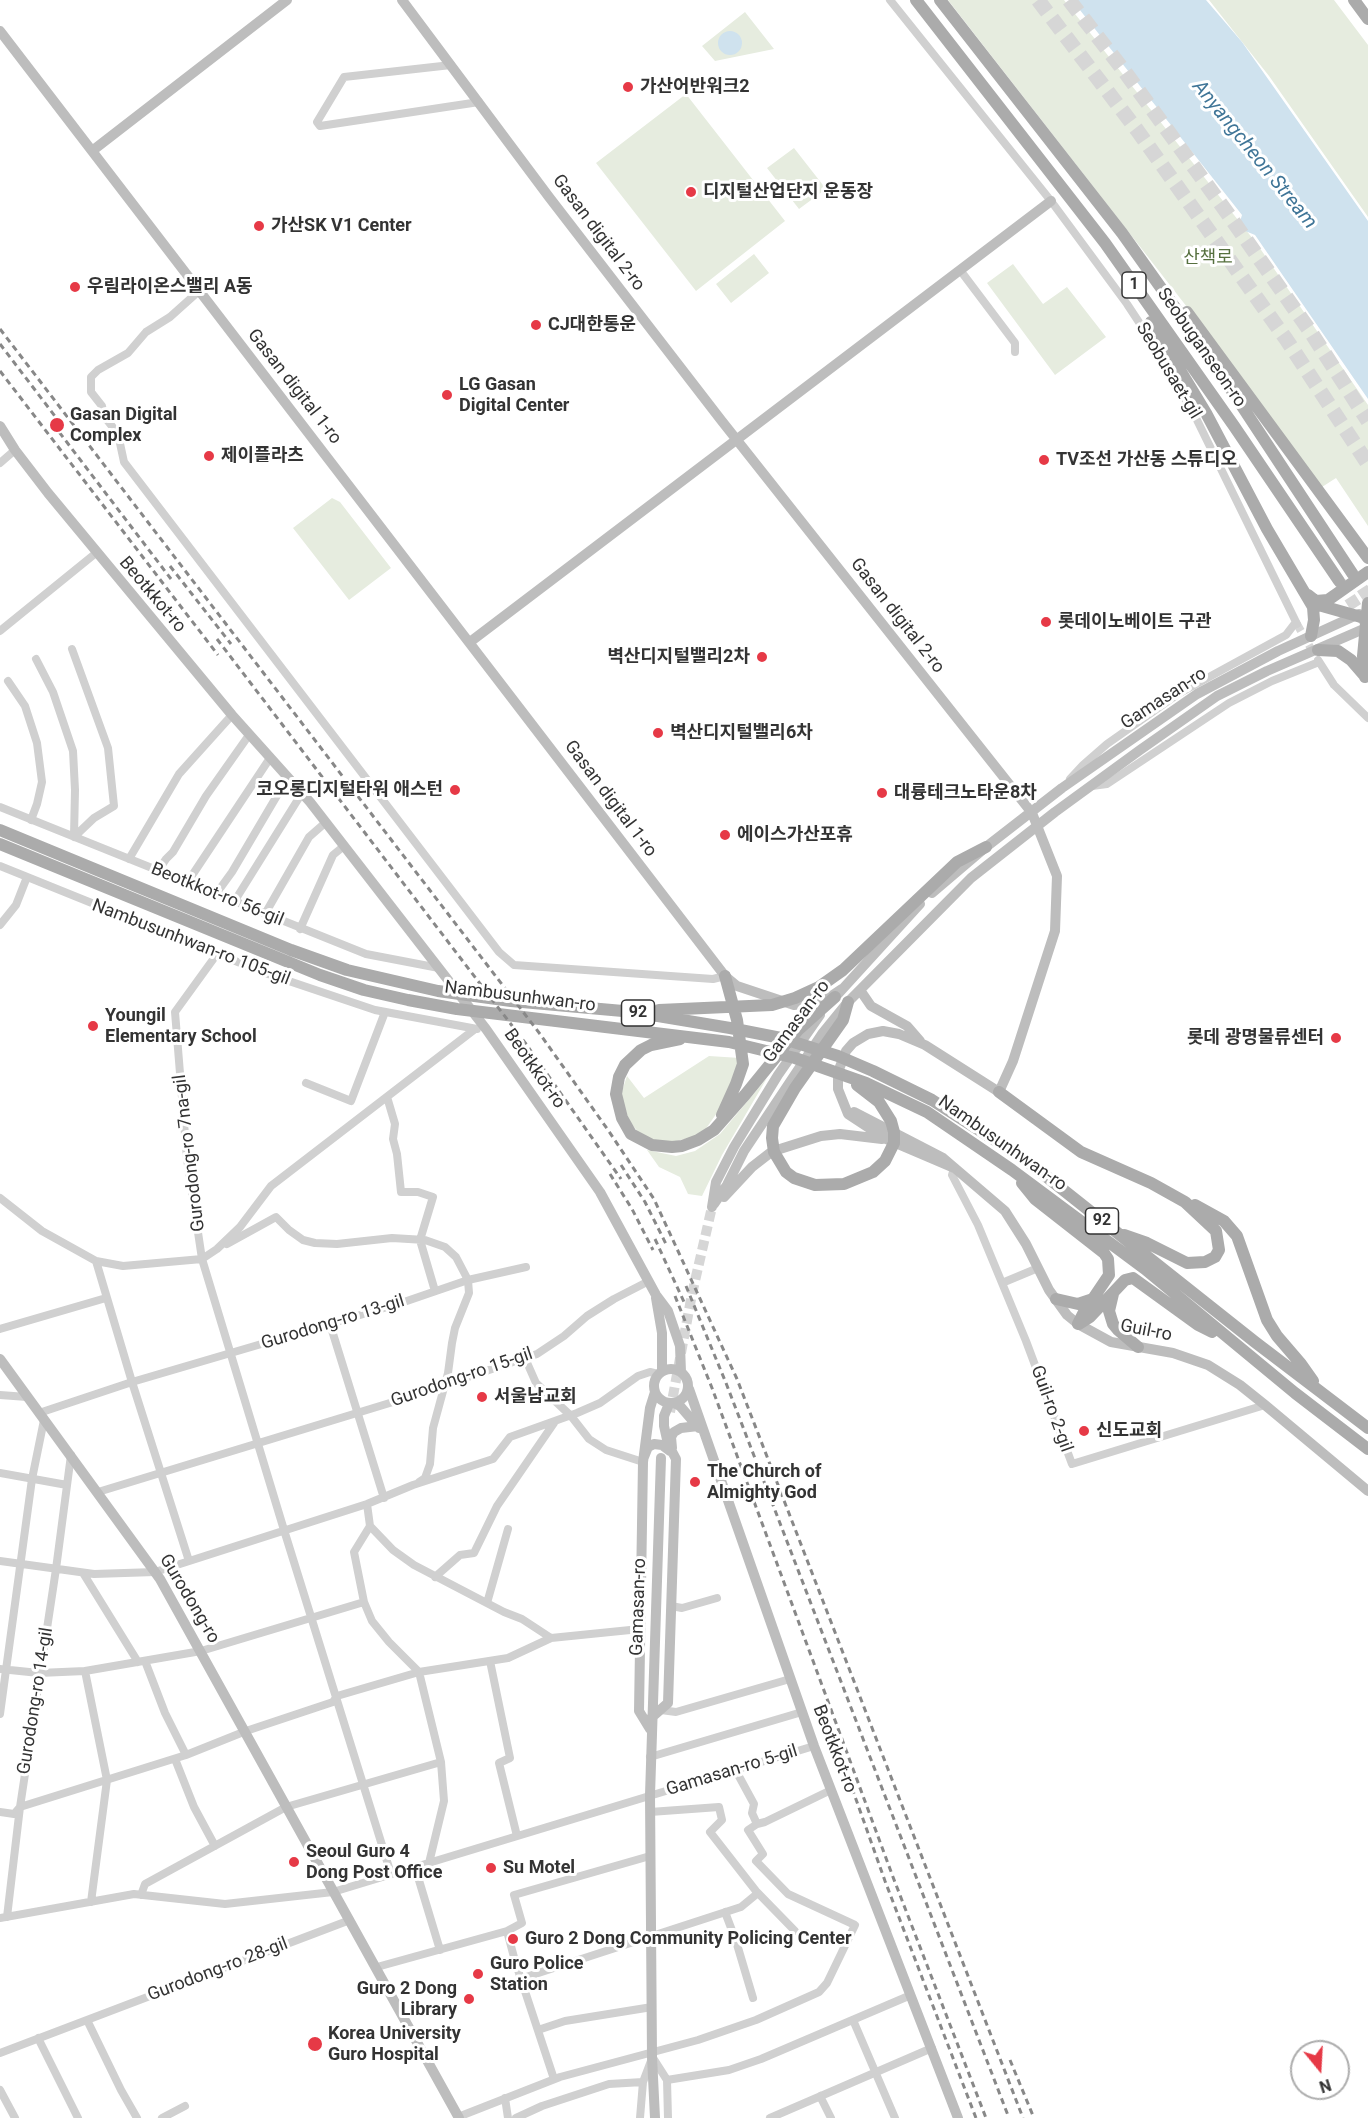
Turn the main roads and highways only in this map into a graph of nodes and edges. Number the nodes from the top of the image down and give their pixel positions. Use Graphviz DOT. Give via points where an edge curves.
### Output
graph roads {
  1 [pos="287,0"];
  2 [pos="402,0"];
  3 [pos="916,0"];
  4 [pos="940,0"];
  5 [pos="1354,0"];
  6 [pos="1368,19"];
  7 [pos="0,31"];
  8 [pos="92,150"];
  9 [pos="1051,201"];
  10 [pos="1122,233"];
  11 [pos="1104,243"];
  12 [pos="0,426"];
  13 [pos="736,440"];
  14 [pos="1368,558"];
  15 [pos="1368,572"];
  16 [pos="1352,573"];
  17 [pos="1339,581"];
  18 [pos="1301,588"];
  19 [pos="1314,600"];
  20 [pos="1366,616"];
  21 [pos="1311,636"];
  22 [pos="470,642"];
  23 [pos="1318,657"];
  24 [pos="1368,663"];
  25 [pos="1366,679"];
  26 [pos="1032,813"];
  27 [pos="1037,826"];
  28 [pos="0,830"];
  29 [pos="0,844"];
  30 [pos="986,847"];
  31 [pos="725,976"];
  32 [pos="860,990"];
  33 [pos="838,993"];
  34 [pos="848,1002"];
  35 [pos="634,1012"];
  36 [pos="696,1037"];
  37 [pos="925,1045"];
  38 [pos="864,1086"];
  39 [pos="999,1092"];
  40 [pos="846,1107"];
  41 [pos="714,1130"];
  42 [pos="886,1139"];
  43 [pos="954,1168"];
  44 [pos="1012,1170"];
  45 [pos="1185,1202"];
  46 [pos="712,1207"];
  47 [pos="1114,1232"];
  48 [pos="1113,1293"];
  49 [pos="656,1295"];
  50 [pos="1094,1298"];
  51 [pos="1056,1299"];
  52 [pos="1078,1324"];
  53 [pos="1228,1339"];
  54 [pos="1138,1347"];
  55 [pos="0,1359"];
  56 [pos="681,1372"];
  57 [pos="660,1373"];
  58 [pos="688,1389"];
  59 [pos="1319,1389"];
  60 [pos="655,1392"];
  61 [pos="671,1404"];
  62 [pos="1368,1428"];
  63 [pos="701,1431"];
  64 [pos="1368,1449"];
  65 [pos="674,1455"];
  66 [pos="662,1458"];
  67 [pos="643,1461"];
  68 [pos="1368,1491"];
  69 [pos="651,1718"];
  70 [pos="651,1730"];
  71 [pos="459,2117"];
  72 [pos="655,2118"];
  73 [pos="958,2118"];
  1 -- 8 [label="main road"];
  2 -- 13 [label="main road, Gasan digital 2-ro"];
  3 -- 11 [label="main road, Seobuganseon-ro / 1"];
  4 -- 10 [label="main road, Seobuganseon-ro / 1"];
  5 -- 6 [label="main road"];
  7 -- 8 [label="main road, Gasan digital 1-ro"];
  8 -- 22 [label="main road, Gasan digital 1-ro"];
  9 -- 13 [label="main road"];
  10 -- 14 [label="main road" via="1207,338"];
  10 -- 16 [label="main road, Seobuganseon-ro / 1" via="1203,347"];
  11 -- 17 [label="main road, Seobuganseon-ro / 1"];
  11 -- 18 [label="main road" via="1206,413"];
  12 -- 49 [label="main road, Beotkkot-ro" via="96,553 302,793 439,968 600,1192"];
  13 -- 22 [label="main road"];
  13 -- 26 [label="main road, Gasan digital 2-ro"];
  15 -- 19 [label="main road" via="1328,600"];
  18 -- 19 [label="main road"];
  18 -- 21 [label="main road" via="1313,607"];
  19 -- 20 [label="main road" via="1322,606"];
  20 -- 21 [label="main road, Gamasan-ro"];
  20 -- 23 [label="main road, Gamasan-ro"];
  20 -- 25 [label="main road"];
  21 -- 26 [label="main road, Gamasan-ro" via="1197,694"];
  22 -- 31 [label="main road, Gasan digital 1-ro"];
  23 -- 25 [label="main road" via="1338,651"];
  23 -- 27 [label="main road, Gamasan-ro" via="1267,671 1217,696"];
  24 -- 25 [label="main road"];
  26 -- 27 [label="main road, Gasan digital 2-ro"];
  26 -- 30 [label="main road, Gamasan-ro"];
  27 -- 32 [label="main road, Gamasan-ro" via="971,878"];
  27 -- 39 [label="main road" via="1057,876 1055,931 1013,1061"];
  28 -- 35 [label="main road, Nambusunhwan-ro / 92" via="291,951 347,970 396,983 511,1001"];
  29 -- 36 [label="main road, Nambusunhwan-ro / 92" via="364,990 457,1009"];
  30 -- 33 [label="main road, Gamasan-ro" via="925,898"];
  30 -- 35 [label="main road" via="957,862 843,970 819,987 772,1005"];
  31 -- 33 [label="main road" via="737,986 794,1005"];
  31 -- 41 [label="main road" via="743,1064"];
  32 -- 34 [label="main road, Gamasan-ro"];
  32 -- 37 [label="main road" via="871,1006 907,1026"];
  33 -- 41 [label="main road" via="798,1030"];
  33 -- 46 [label="main road, Gamasan-ro" via="805,1035 734,1147 716,1182"];
  34 -- 38 [label="main road" via="843,1020 776,1119 772,1144 786,1172 806,1184 844,1184 873,1172 885,1161 893,1147 894,1132 887,1113"];
  34 -- 46 [label="main road, Gamasan-ro" via="784,1087"];
  35 -- 47 [label="main road, Nambusunhwan-ro / 92" via="781,1038 873,1071 932,1100 1023,1158"];
  36 -- 38 [label="main road, Nambusunhwan-ro / 92" via="795,1058"];
  36 -- 41 [label="main road" via="641,1050 619,1077 616,1102 626,1127 638,1139 652,1145 690,1144"];
  37 -- 39 [label="main road"];
  37 -- 40 [label="main road" via="883,1031 853,1043 838,1072 838,1089"];
  38 -- 44 [label="main road, Nambusunhwan-ro / 92" via="927,1112"];
  39 -- 45 [label="main road" via="1081,1152"];
  40 -- 42 [label="main road" via="858,1122"];
  40 -- 43 [label="main road" via="925,1147"];
  42 -- 43 [label="main road"];
  42 -- 46 [label="main road" via="830,1135 775,1151 752,1167"];
  43 -- 51 [label="main road, Guil-ro" via="1005,1211"];
  44 -- 50 [label="main road" via="1035,1199 1108,1259 1109,1275"];
  44 -- 53 [label="main road, Nambusunhwan-ro / 92" via="1145,1269"];
  45 -- 47 [label="main road" via="1216,1231 1219,1251 1211,1260 1187,1263 1148,1243"];
  45 -- 59 [label="main road" via="1224,1221 1237,1236 1267,1320"];
  47 -- 59 [label="main road, Nambusunhwan-ro / 92"];
  48 -- 52 [label="main road"];
  48 -- 53 [label="main road" via="1125,1280 1136,1278 1198,1325"];
  48 -- 54 [label="main road" via="1109,1311 1113,1324"];
  49 -- 56 [label="main road, Beotkkot-ro" via="668,1311 680,1346"];
  49 -- 57 [label="main road, Beotkkot-ro" via="662,1333"];
  50 -- 51 [label="main road" via="1078,1304"];
  50 -- 52 [label="main road"];
  51 -- 52 [label="main road, Guil-ro"];
  52 -- 54 [label="main road, Guil-ro" via="1111,1342"];
  53 -- 64 [label="main road, Nambusunhwan-ro / 92"];
  54 -- 68 [label="main road, Guil-ro" via="1208,1365 1240,1385"];
  55 -- 71 [label="main road, Gurodong-ro" via="155,1572"];
  56 -- 57 [label="main road" via="672,1369"];
  56 -- 58 [label="main road"];
  57 -- 60 [label="main road" via="655,1380"];
  58 -- 61 [label="main road" via="685,1397"];
  58 -- 63 [label="main road, Beotkkot-ro"];
  59 -- 62 [label="main road, Nambusunhwan-ro / 92"];
  60 -- 61 [label="main road" via="660,1400"];
  60 -- 67 [label="main road"];
  61 -- 63 [label="main road" via="680,1407"];
  61 -- 65 [label="main road" via="664,1416 664,1426"];
  63 -- 65 [label="main road" via="681,1428 674,1432"];
  63 -- 73 [label="main road, Beotkkot-ro" via="814,1746"];
  65 -- 67 [label="main road" via="654,1444"];
  65 -- 69 [label="main road" via="668,1703"];
  66 -- 69 [label="main road, Gamasan-ro"];
  67 -- 70 [label="main road" via="639,1711"];
  69 -- 70 [label="main road, Gamasan-ro"];
  70 -- 72 [label="main road, Gamasan-ro"];
}
